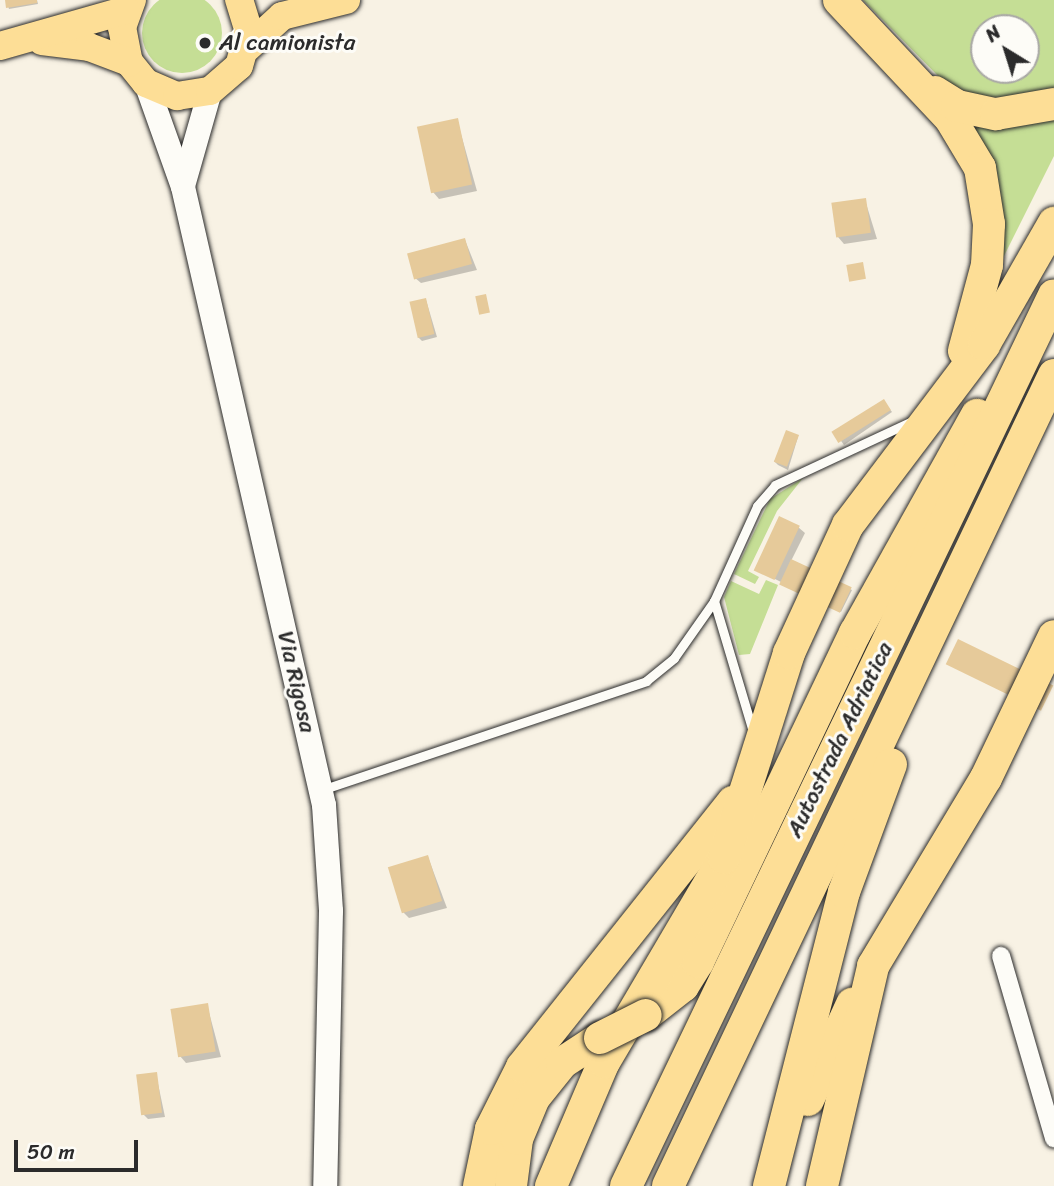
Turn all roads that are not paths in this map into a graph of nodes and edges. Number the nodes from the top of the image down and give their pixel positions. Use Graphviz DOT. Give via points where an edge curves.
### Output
graph roads {
  1 [pos="239,0"];
  2 [pos="346,0"];
  3 [pos="846,4"];
  4 [pos="129,5"];
  5 [pos="36,40"];
  6 [pos="0,46"];
  7 [pos="247,48"];
  8 [pos="137,73"];
  9 [pos="923,85"];
  10 [pos="210,91"];
  11 [pos="1054,104"];
  12 [pos="183,187"];
  13 [pos="1054,223"];
  14 [pos="1054,288"];
  15 [pos="1054,295"];
  16 [pos="1054,375"];
  17 [pos="942,400"];
  18 [pos="963,572"];
  19 [pos="714,601"];
  20 [pos="1054,636"];
  21 [pos="760,755"];
  22 [pos="321,790"];
  23 [pos="1001,956"];
  24 [pos="873,966"];
  25 [pos="1054,1138"];
  26 [pos="325,1186"];
  27 [pos="479,1186"];
  28 [pos="511,1186"];
  29 [pos="551,1186"];
  30 [pos="626,1186"];
  31 [pos="668,1186"];
  32 [pos="769,1186"];
  33 [pos="787,1186"];
  34 [pos="822,1186"];
  1 -- 7 [label="main road"];
  2 -- 7 [label="main road" via="282,16"];
  3 -- 9 [label="highway"];
  4 -- 5 [label="main road"];
  4 -- 8 [label="main road" via="123,45"];
  5 -- 6 [label="main road"];
  5 -- 8 [label="main road" via="89,47"];
  7 -- 10 [label="main road" via="227,81"];
  8 -- 10 [label="main road" via="177,96"];
  8 -- 12 [label="main road, Via Rigosa"];
  9 -- 11 [label="highway" via="957,106 996,114"];
  9 -- 17 [label="highway" via="971,148 989,224 983,299"];
  10 -- 12 [label="main road, Via Rigosa"];
  12 -- 22 [label="main road, Via Rigosa"];
  13 -- 17 [label="highway" via="984,345"];
  14 -- 28 [label="highway, bridge" via="855,633 698,962 683,986 646,1015 562,1063 534,1098 517,1139"];
  15 -- 30 [label="highway, Autostrada Adriatica"];
  16 -- 18 [label="highway, Autostrada Adriatica"];
  17 -- 19 [label="lane" via="905,426 764,494"];
  17 -- 21 [label="highway" via="872,487 818,584"];
  18 -- 31 [label="highway, Autostrada Adriatica"];
  18 -- 32 [label="highway" via="844,892"];
  19 -- 21 [label="lane"];
  19 -- 22 [label="lane" via="674,658 646,681"];
  20 -- 24 [label="highway" via="986,778"];
  21 -- 27 [label="highway" via="723,818 522,1067 491,1129"];
  21 -- 29 [label="highway" via="724,858 604,1062"];
  22 -- 26 [label="main road, Via Rigosa" via="331,911"];
  23 -- 25 [label="street"];
  24 -- 33 [label="highway" via="817,1073"];
  24 -- 34 [label="highway"];
}
